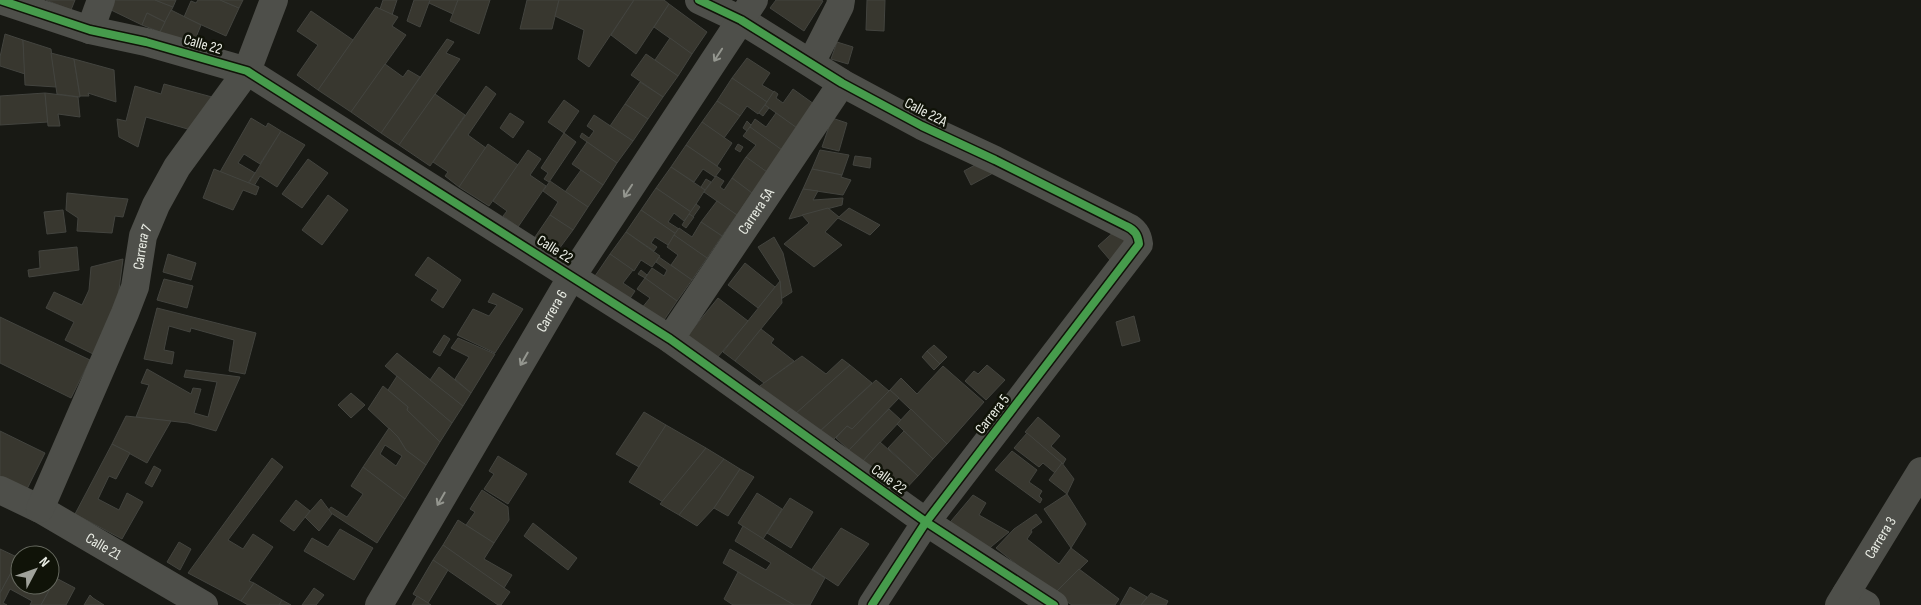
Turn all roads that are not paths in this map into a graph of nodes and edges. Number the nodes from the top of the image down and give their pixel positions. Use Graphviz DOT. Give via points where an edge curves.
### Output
graph roads {
  1 [pos="0,0"];
  2 [pos="101,0"];
  3 [pos="274,0"];
  4 [pos="699,0"];
  5 [pos="840,0"];
  6 [pos="748,10"];
  7 [pos="90,30"];
  8 [pos="811,63"];
  9 [pos="247,71"];
  10 [pos="842,83"];
  11 [pos="1139,244"];
  12 [pos="572,276"];
  13 [pos="670,340"];
  14 [pos="1921,470"];
  15 [pos="0,490"];
  16 [pos="40,509"];
  17 [pos="926,522"];
  18 [pos="1851,601"];
  19 [pos="204,605"];
  20 [pos="379,605"];
  21 [pos="872,605"];
  22 [pos="1054,605"];
  1 -- 7 [label="street, Calle 22"];
  2 -- 7 [label="street"];
  3 -- 9 [label="street, Carrera 7"];
  4 -- 6 [label="street, Calle 22A"];
  5 -- 8 [label="street" via="840,6"];
  6 -- 8 [label="street, Calle 22A"];
  6 -- 12 [label="street, Carrera 6, one-way"];
  7 -- 9 [label="street, Calle 22" via="146,42"];
  8 -- 10 [label="street, Calle 22A"];
  9 -- 12 [label="street, Calle 22"];
  9 -- 16 [label="street, Carrera 7" via="177,167 156,205 143,236 135,287"];
  10 -- 11 [label="street, Calle 22A" via="1132,229"];
  10 -- 13 [label="street, Carrera 5A"];
  11 -- 17 [label="street, Carrera 5"];
  12 -- 13 [label="street, Calle 22"];
  12 -- 20 [label="street, Carrera 6, one-way"];
  13 -- 17 [label="street, Calle 22"];
  14 -- 18 [label="street, Carrera 3"];
  15 -- 16 [label="street, Calle 21"];
  16 -- 19 [label="street, Calle 21"];
  17 -- 21 [label="street, Carrera 5"];
  17 -- 22 [label="street, Calle 22"];
}
